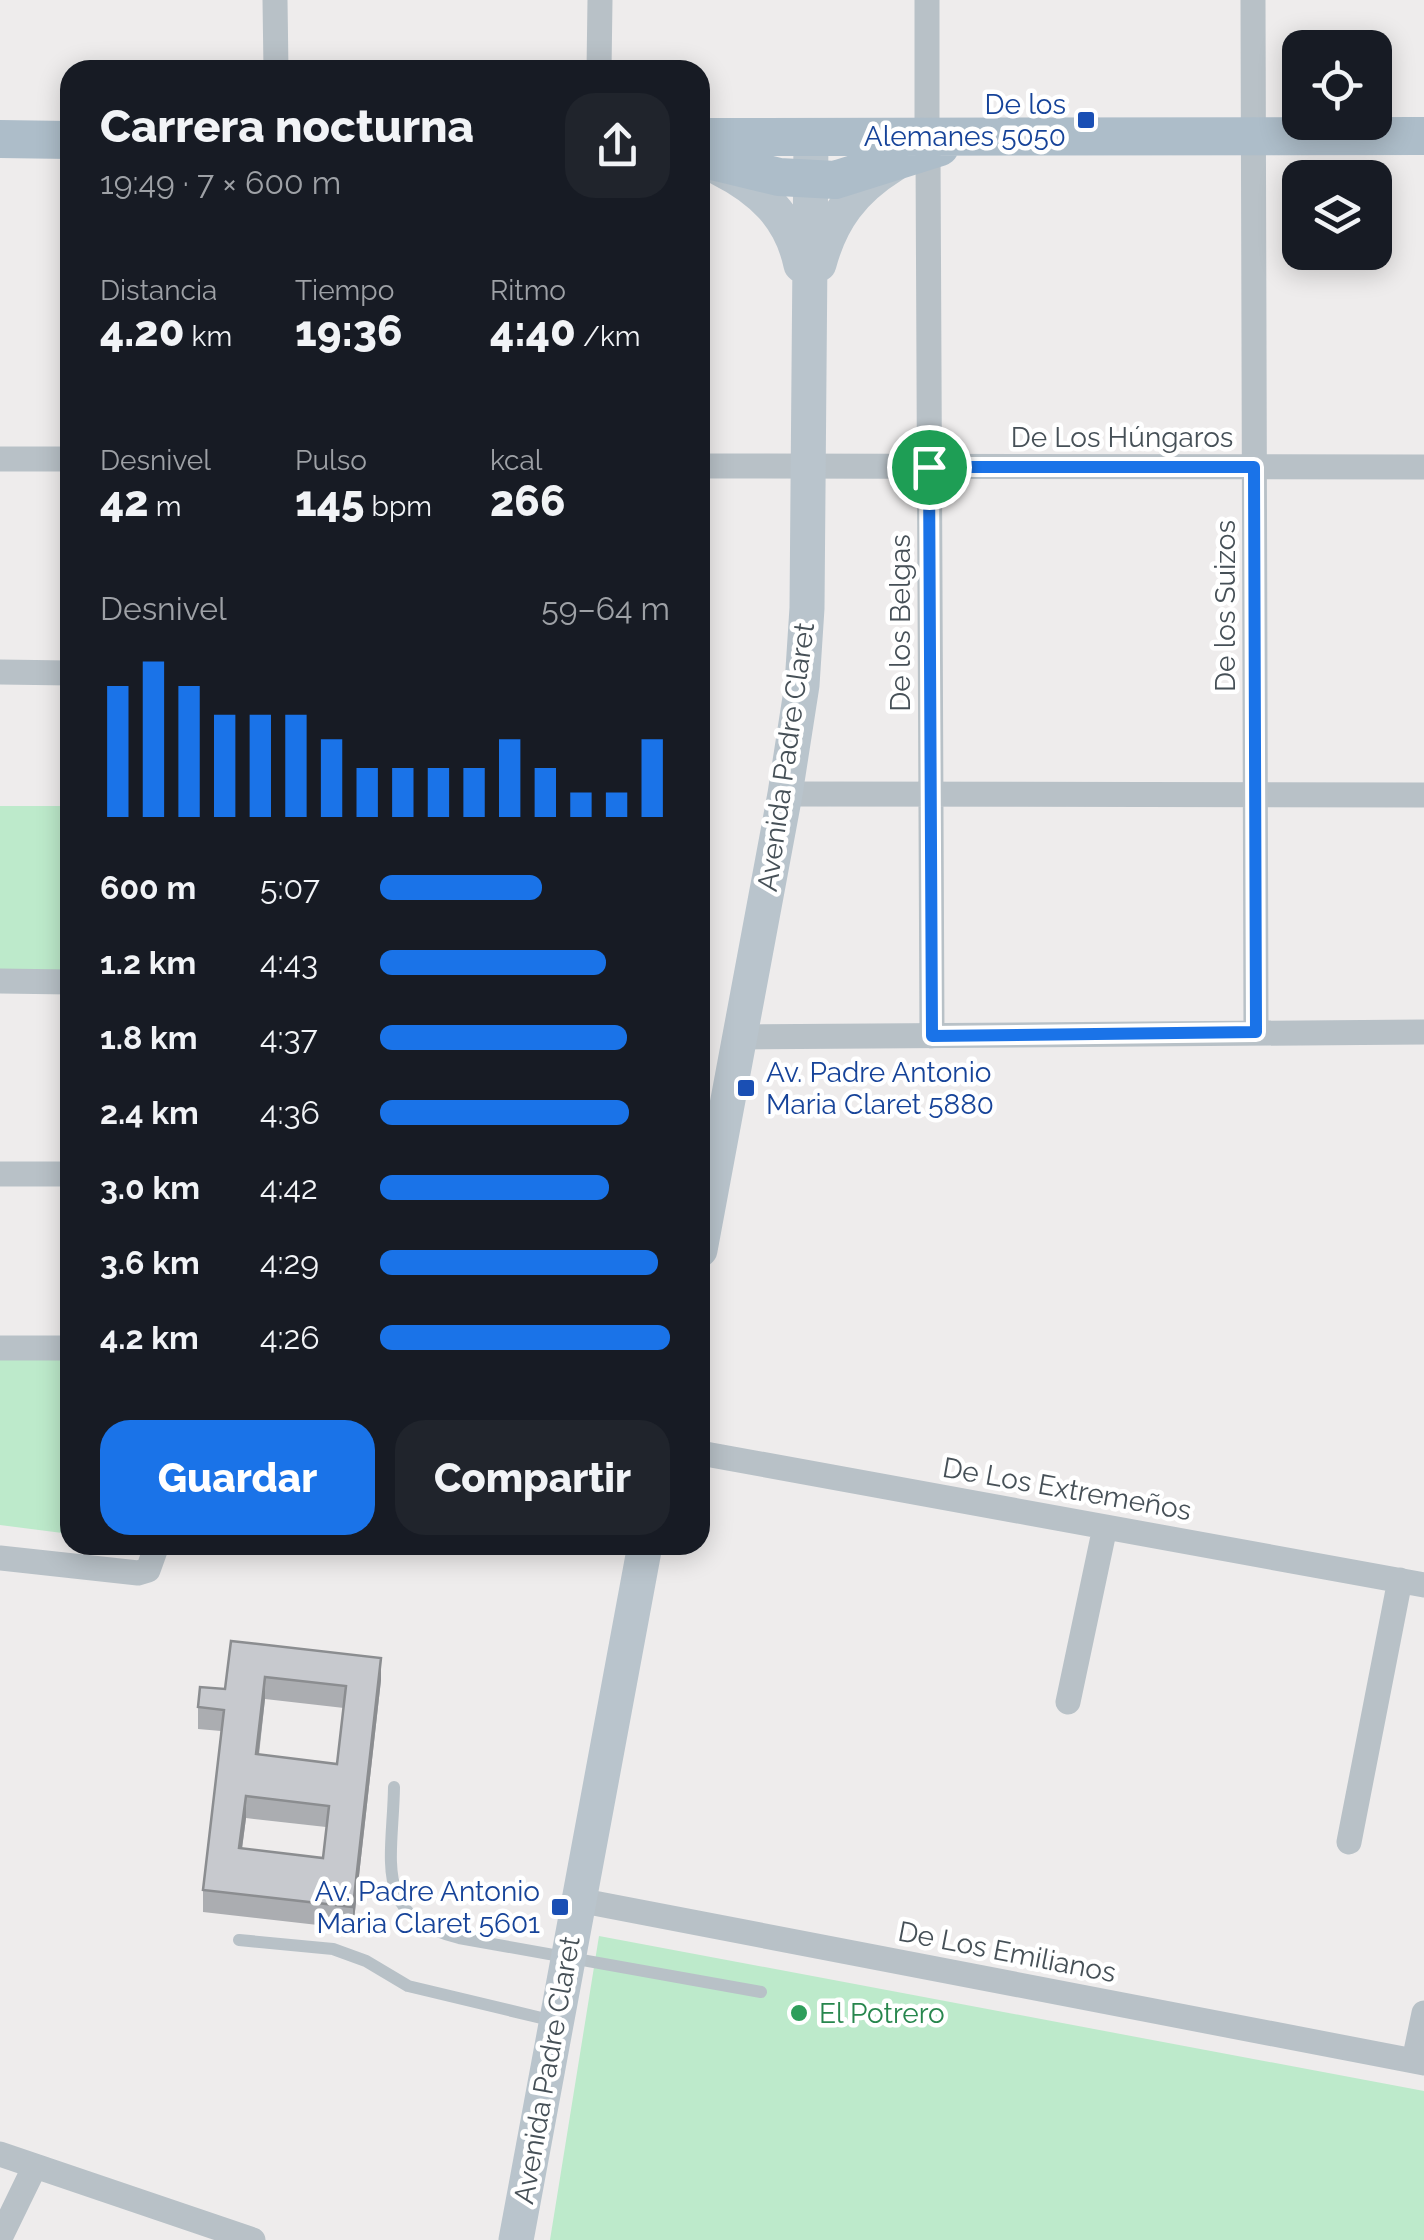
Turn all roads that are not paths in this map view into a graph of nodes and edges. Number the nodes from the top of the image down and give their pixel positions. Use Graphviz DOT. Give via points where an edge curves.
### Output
graph roads {
  1 [pos="275,0"];
  2 [pos="600,0"];
  3 [pos="926,0"];
  4 [pos="1252,0"];
  5 [pos="276,60"];
  6 [pos="600,60"];
  7 [pos="1253,135"];
  8 [pos="1424,136"];
  9 [pos="710,137"];
  10 [pos="811,138"];
  11 [pos="0,140"];
  12 [pos="60,140"];
  13 [pos="922,146"];
  14 [pos="710,160"];
  15 [pos="710,163"];
  16 [pos="810,180"];
  17 [pos="809,324"];
  18 [pos="0,459"];
  19 [pos="60,460"];
  20 [pos="710,466"];
  21 [pos="808,466"];
  22 [pos="929,467"];
  23 [pos="1254,467"];
  24 [pos="1424,467"];
  25 [pos="0,672"];
  26 [pos="60,673"];
  27 [pos="785,794"];
  28 [pos="930,794"];
  29 [pos="1256,794"];
  30 [pos="1424,794"];
  31 [pos="0,981"];
  32 [pos="60,982"];
  33 [pos="1256,1032"];
  34 [pos="1424,1032"];
  35 [pos="932,1036"];
  36 [pos="740,1037"];
  37 [pos="0,1174"];
  38 [pos="60,1174"];
  39 [pos="710,1197"];
  40 [pos="0,1348"];
  41 [pos="60,1348"];
  42 [pos="710,1454"];
  43 [pos="1105,1526"];
  44 [pos="643,1555"];
  45 [pos="153,1557"];
  46 [pos="0,1558"];
  47 [pos="1412,1583"];
  48 [pos="1068,1702"];
  49 [pos="394,1787"];
  50 [pos="1349,1842"];
  51 [pos="578,1900"];
  52 [pos="239,1940"];
  53 [pos="568,1956"];
  54 [pos="761,1992"];
  55 [pos="1424,2013"];
  56 [pos="556,2022"];
  57 [pos="1419,2062"];
  58 [pos="0,2154"];
  59 [pos="36,2166"];
  60 [pos="0,2238"];
  61 [pos="253,2240"];
  62 [pos="516,2240"];
  1 -- 5 [label="street"];
  2 -- 6 [label="street"];
  3 -- 13 [label="street, De los Belgas"];
  4 -- 7 [label="street, De los Suizos"];
  7 -- 8 [label="main road"];
  7 -- 13 [label="main road" via="1006,137"];
  7 -- 23 [label="street, De los Suizos"];
  9 -- 10 [label="main road"];
  10 -- 13 [label="main road"];
  10 -- 16 [label="main road, Avenida Padre Claret"];
  11 -- 12 [label="main road"];
  13 -- 16 [label="main road" via="856,175"];
  13 -- 17 [label="main road" via="864,185 836,220"];
  13 -- 22 [label="street, De los Belgas"];
  14 -- 16 [label="main road"];
  15 -- 17 [label="main road" via="751,185 786,223 798,252"];
  16 -- 17 [label="main road, Avenida Padre Claret"];
  17 -- 21 [label="main road, Avenida Padre Claret"];
  18 -- 19 [label="street"];
  20 -- 21 [label="street, De Los Húngaros"];
  21 -- 22 [label="street, De Los Húngaros"];
  21 -- 27 [label="main road, Avenida Padre Claret" via="802,685"];
  22 -- 23 [label="street, De Los Húngaros"];
  22 -- 28 [label="street, De los Belgas"];
  23 -- 24 [label="street, De Los Húngaros"];
  23 -- 29 [label="street, De los Suizos"];
  25 -- 26 [label="street"];
  27 -- 28 [label="street"];
  27 -- 36 [label="main road, Avenida Padre Claret"];
  28 -- 29 [label="street"];
  28 -- 35 [label="street, De los Belgas"];
  29 -- 30 [label="street"];
  29 -- 33 [label="street, De los Suizos"];
  31 -- 32 [label="street"];
  33 -- 34 [label="street"];
  33 -- 35 [label="street"];
  35 -- 36 [label="street"];
  36 -- 39 [label="main road, Avenida Padre Claret"];
  37 -- 38 [label="street"];
  40 -- 41 [label="street"];
  42 -- 43 [label="street, De Los Extremeños"];
  43 -- 47 [label="street, De Los Extremeños"];
  43 -- 48 [label="street"];
  44 -- 51 [label="main road, Avenida Padre Claret"];
  45 -- 46 [label="street" via="138,1573"];
  47 -- 50 [label="street"];
  49 -- 53 [label="lane" via="393,1881 406,1913 440,1934"];
  51 -- 53 [label="main road, Avenida Padre Claret"];
  51 -- 57 [label="street, De Los Emilianos"];
  52 -- 56 [label="lane" via="332,1949 408,1986"];
  53 -- 54 [label="lane"];
  53 -- 56 [label="main road, Avenida Padre Claret"];
  55 -- 57 [label="street"];
  56 -- 62 [label="main road, Avenida Padre Claret"];
  58 -- 59 [label="street"];
  59 -- 60 [label="street"];
  59 -- 61 [label="street"];
}
